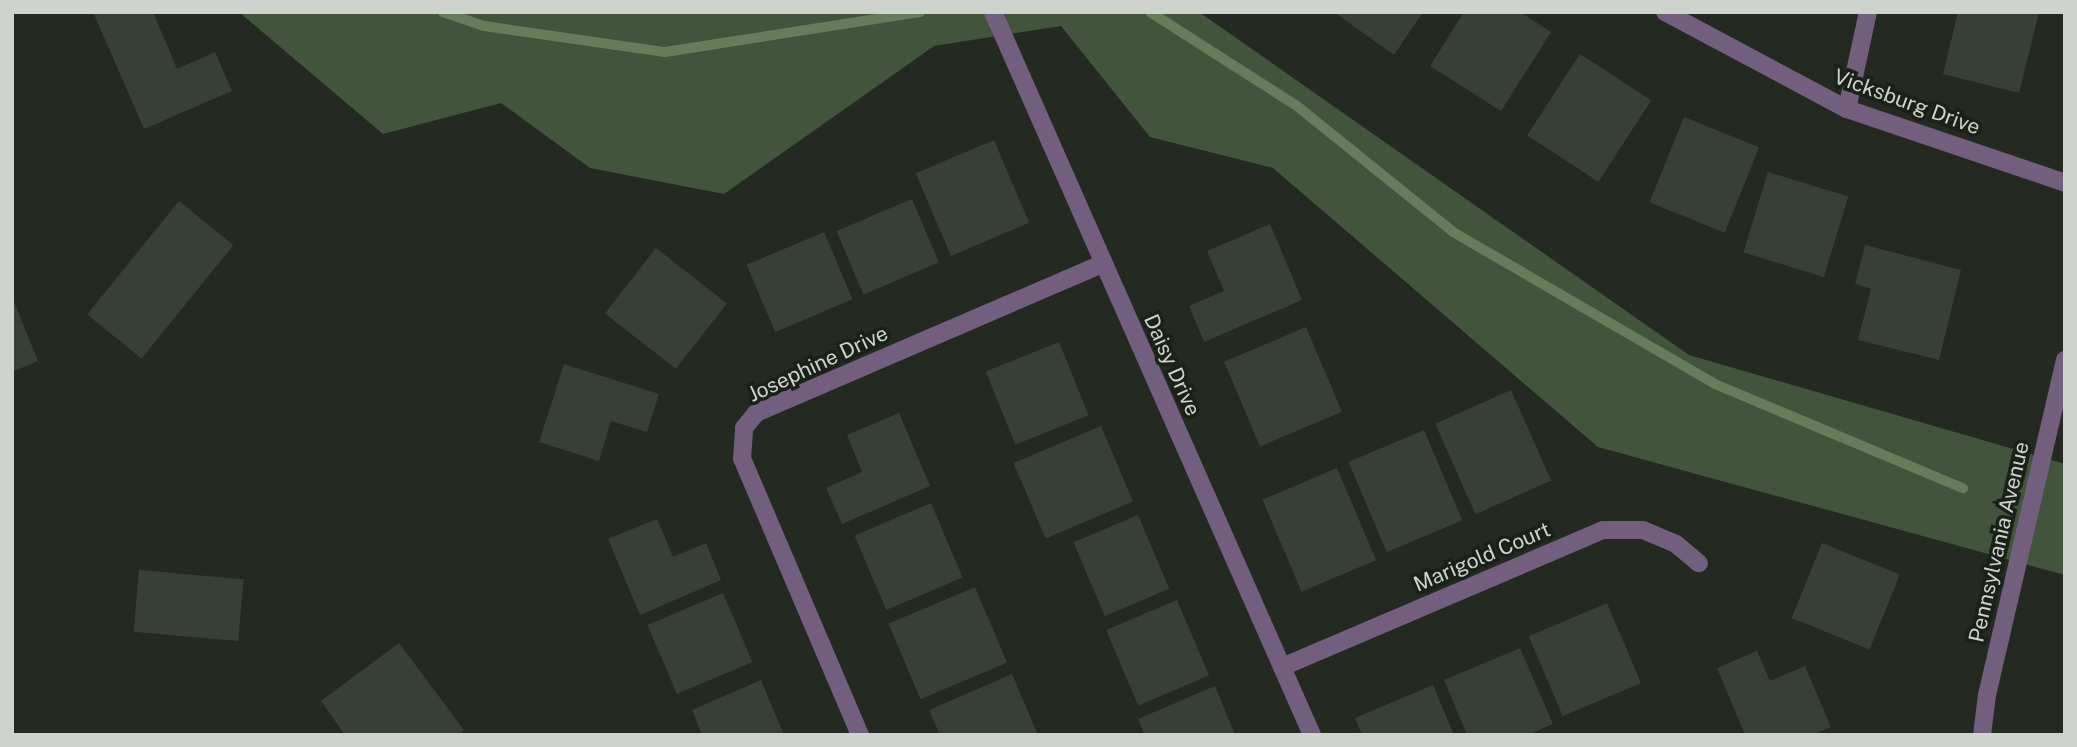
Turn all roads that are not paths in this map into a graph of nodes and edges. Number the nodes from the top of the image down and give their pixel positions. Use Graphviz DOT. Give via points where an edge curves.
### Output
graph roads {
  1 [pos="993,12"];
  2 [pos="1665,12"];
  3 [pos="1868,12"];
  4 [pos="1847,109"];
  5 [pos="2065,183"];
  6 [pos="1102,264"];
  7 [pos="2065,360"];
  8 [pos="1699,562"];
  9 [pos="1282,667"];
  10 [pos="860,735"];
  11 [pos="1312,735"];
  12 [pos="1982,735"];
  1 -- 6 [label="street, Daisy Drive"];
  2 -- 4 [label="street, Vicksburg Drive"];
  3 -- 4 [label="street"];
  4 -- 5 [label="street, Vicksburg Drive"];
  6 -- 9 [label="street, Daisy Drive"];
  6 -- 10 [label="street, Josephine Drive" via="756,414 744,428 743,459"];
  7 -- 12 [label="street, Pennsylvania Avenue" via="1990,681"];
  8 -- 9 [label="street, Marigold Court" via="1676,544 1643,530 1602,530"];
  9 -- 11 [label="street, Daisy Drive"];
}
